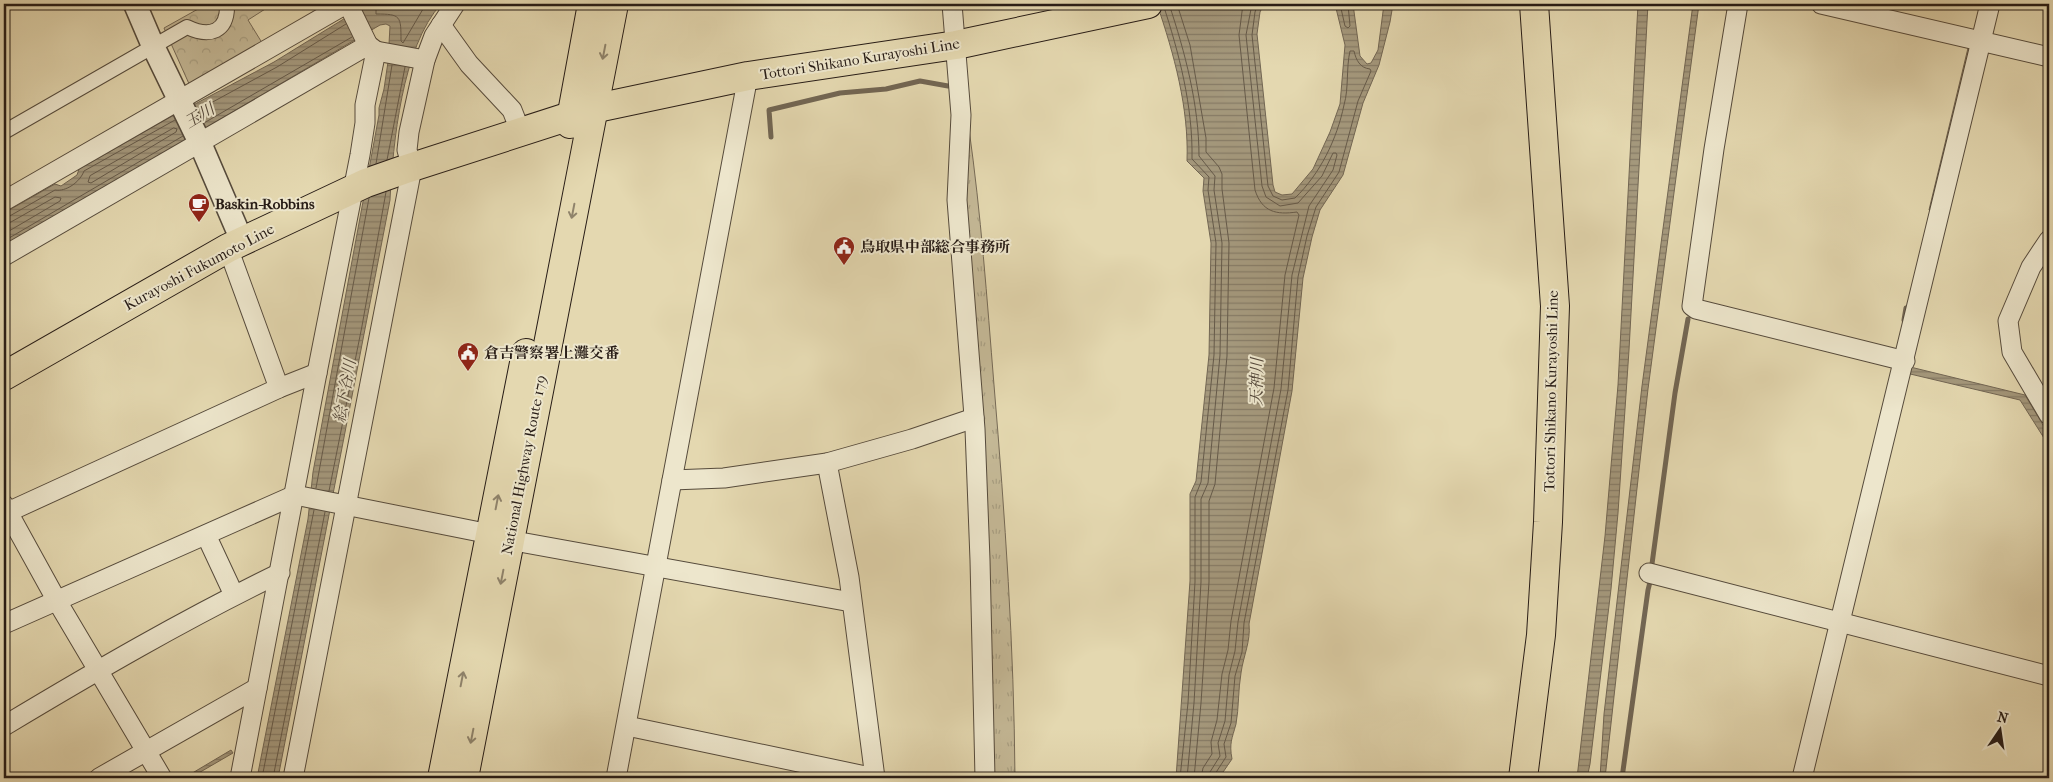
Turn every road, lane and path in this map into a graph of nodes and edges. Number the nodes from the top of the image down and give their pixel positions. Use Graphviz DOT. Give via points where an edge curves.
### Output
graph roads {
  1 [pos="135,4"];
  2 [pos="227,4"];
  3 [pos="347,4"];
  4 [pos="455,4"];
  5 [pos="592,4"];
  6 [pos="614,4"];
  7 [pos="952,4"];
  8 [pos="1148,4"];
  9 [pos="1534,4"];
  10 [pos="1738,4"];
  11 [pos="1821,4"];
  12 [pos="1990,4"];
  13 [pos="441,25"];
  14 [pos="1980,42"];
  15 [pos="962,44"];
  16 [pos="153,46"];
  17 [pos="372,48"];
  18 [pos="2049,57"];
  19 [pos="425,60"];
  20 [pos="748,76"];
  21 [pos="181,104"];
  22 [pos="582,113"];
  23 [pos="4,132"];
  24 [pos="521,133"];
  25 [pos="198,139"];
  26 [pos="407,169"];
  27 [pos="359,187"];
  28 [pos="4,201"];
  29 [pos="2049,240"];
  30 [pos="235,245"];
  31 [pos="4,256"];
  32 [pos="1905,360"];
  33 [pos="317,373"];
  34 [pos="4,376"];
  35 [pos="279,388"];
  36 [pos="2049,415"];
  37 [pos="974,418"];
  38 [pos="827,463"];
  39 [pos="672,480"];
  40 [pos="300,496"];
  41 [pos="341,504"];
  42 [pos="6,509"];
  43 [pos="206,535"];
  44 [pos="500,537"];
  45 [pos="656,567"];
  46 [pos="280,573"];
  47 [pos="1649,573"];
  48 [pos="234,595"];
  49 [pos="57,601"];
  50 [pos="851,602"];
  51 [pos="1841,623"];
  52 [pos="4,624"];
  53 [pos="98,670"];
  54 [pos="2049,676"];
  55 [pos="257,688"];
  56 [pos="4,726"];
  57 [pos="627,726"];
  58 [pos="147,751"];
  59 [pos="99,778"];
  60 [pos="162,778"];
  61 [pos="240,778"];
  62 [pos="293,778"];
  63 [pos="442,778"];
  64 [pos="464,778"];
  65 [pos="616,778"];
  66 [pos="876,778"];
  67 [pos="985,778"];
  68 [pos="1523,778"];
  69 [pos="1802,778"];
  1 -- 16 [label="street"];
  2 -- 16 [label="street" via="224,20 217,31 199,33 187,27"];
  3 -- 17 [label="street"];
  3 -- 21 [label="street"];
  4 -- 13 [label="street"];
  5 -- 22 [label="main road, National Highway Route 179"];
  6 -- 22 [label="main road, National Highway Route 179, one-way"];
  7 -- 15 [label="street"];
  8 -- 15 [label="main road, Tottori Shikano Kurayoshi Line"];
  9 -- 68 [label="main road, Tottori Shikano Kurayoshi Line" via="1555,306 1541,635"];
  10 -- 32 [label="street" via="1692,306"];
  11 -- 14 [label="street"];
  12 -- 14 [label="street"];
  13 -- 19 [label="street"];
  13 -- 24 [label="street" via="469,64 512,110"];
  14 -- 18 [label="street"];
  14 -- 32 [label="street"];
  15 -- 20 [label="main road, Tottori Shikano Kurayoshi Line"];
  15 -- 37 [label="street" via="957,200"];
  16 -- 21 [label="street"];
  16 -- 23 [label="street"];
  17 -- 19 [label="street"];
  17 -- 25 [label="street"];
  17 -- 27 [label="street"];
  19 -- 26 [label="street" via="409,132"];
  20 -- 22 [label="main road, Tottori Shikano Kurayoshi Line"];
  20 -- 39 [label="street"];
  21 -- 25 [label="street"];
  21 -- 28 [label="street"];
  22 -- 24 [label="main road, Kurayoshi Fukumoto Line"];
  22 -- 44 [label="main road, National Highway Route 179"];
  24 -- 26 [label="main road, Kurayoshi Fukumoto Line"];
  25 -- 30 [label="street"];
  25 -- 31 [label="street"];
  26 -- 27 [label="main road, Kurayoshi Fukumoto Line"];
  26 -- 41 [label="street"];
  27 -- 30 [label="main road, Kurayoshi Fukumoto Line"];
  27 -- 33 [label="street"];
  29 -- 36 [label="street" via="2031,267 2008,321 2012,352"];
  30 -- 34 [label="main road, Kurayoshi Fukumoto Line"];
  30 -- 35 [label="street"];
  32 -- 51 [label="street"];
  33 -- 35 [label="street"];
  33 -- 40 [label="street"];
  35 -- 42 [label="street"];
  37 -- 38 [label="street"];
  37 -- 67 [label="street"];
  38 -- 39 [label="street" via="724,478"];
  38 -- 50 [label="street"];
  39 -- 45 [label="street"];
  40 -- 41 [label="street"];
  40 -- 43 [label="street"];
  40 -- 46 [label="street"];
  41 -- 44 [label="street"];
  41 -- 62 [label="street"];
  42 -- 49 [label="street"];
  43 -- 48 [label="street"];
  43 -- 49 [label="street"];
  44 -- 45 [label="street"];
  63 -- 44 [label="main road, National Highway Route 179, one-way"];
  44 -- 64 [label="main road, National Highway Route 179, one-way"];
  45 -- 50 [label="street"];
  45 -- 57 [label="street"];
  46 -- 48 [label="street"];
  46 -- 55 [label="street"];
  47 -- 51 [label="street"];
  48 -- 53 [label="street"];
  49 -- 52 [label="street"];
  49 -- 53 [label="street"];
  50 -- 66 [label="street"];
  51 -- 54 [label="street"];
  51 -- 69 [label="street"];
  53 -- 56 [label="street"];
  53 -- 58 [label="street"];
  55 -- 58 [label="street"];
  55 -- 61 [label="street"];
  57 -- 65 [label="street"];
  57 -- 66 [label="street"];
  58 -- 59 [label="street"];
  58 -- 60 [label="street"];
}
